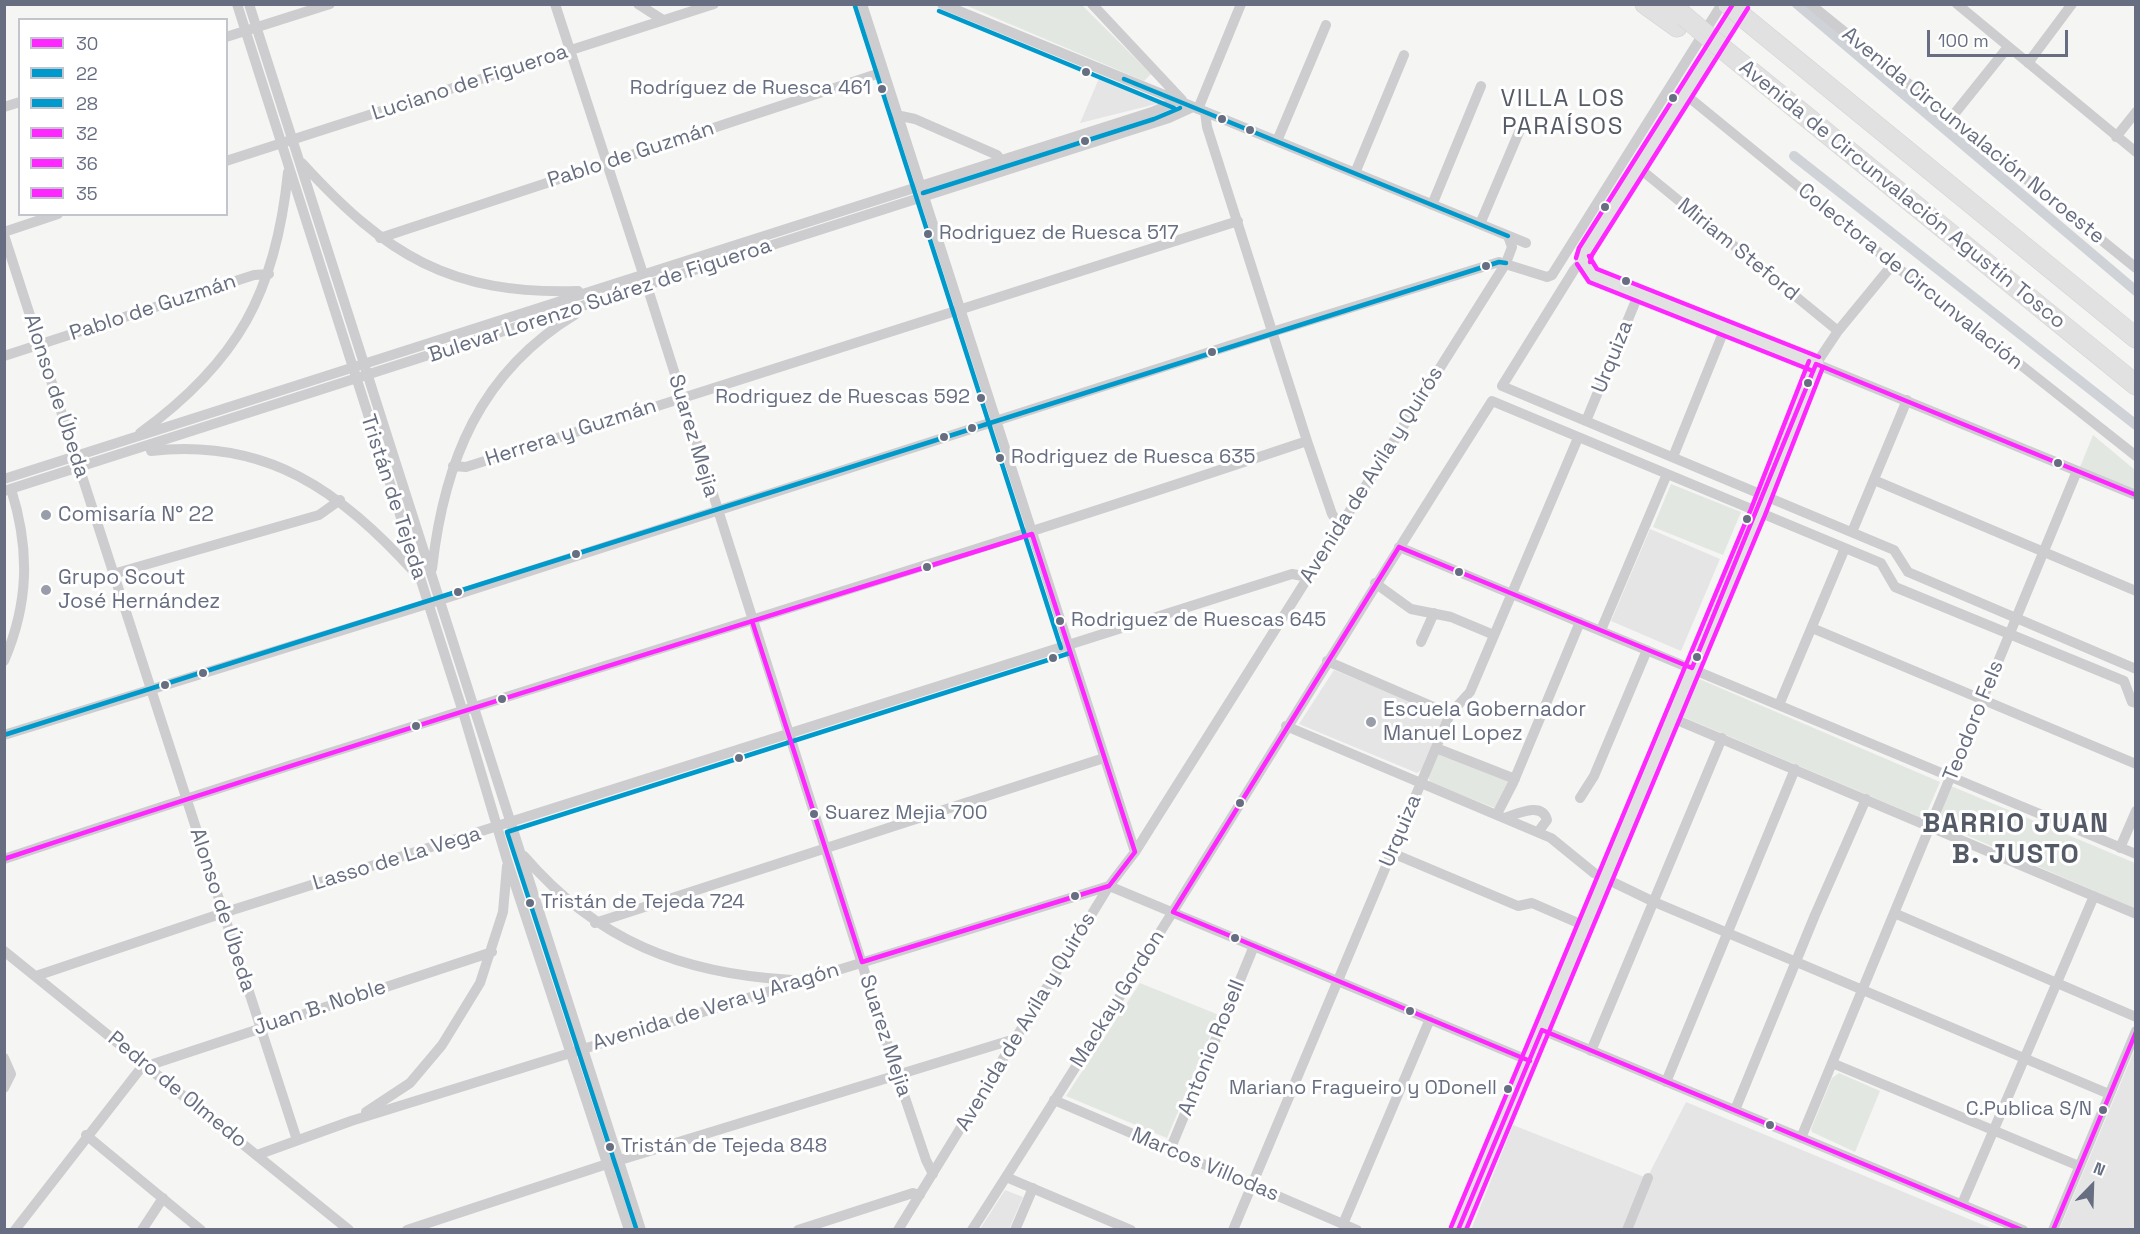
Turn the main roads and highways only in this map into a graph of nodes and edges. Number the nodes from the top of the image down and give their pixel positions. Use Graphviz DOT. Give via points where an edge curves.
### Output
graph roads {
  1 [pos="1645,4"];
  2 [pos="1728,4"];
  3 [pos="1745,13"];
  4 [pos="1677,16"];
  5 [pos="2136,338"];
  6 [pos="2136,385"];
  7 [pos="1458,1230"];
  1 -- 4 [label="highway, Avenida de Circunvalación Agustín Tosco"];
  2 -- 3 [label="highway, Avenida de Circunvalación Agustín Tosco, bridge"];
  3 -- 5 [label="highway, Avenida de Circunvalación Agustín Tosco"];
  3 -- 7 [label="main road" via="1686,95 1579,265 1592,275 1816,364"];
  4 -- 6 [label="highway, Avenida de Circunvalación Agustín Tosco, bridge"];
}
